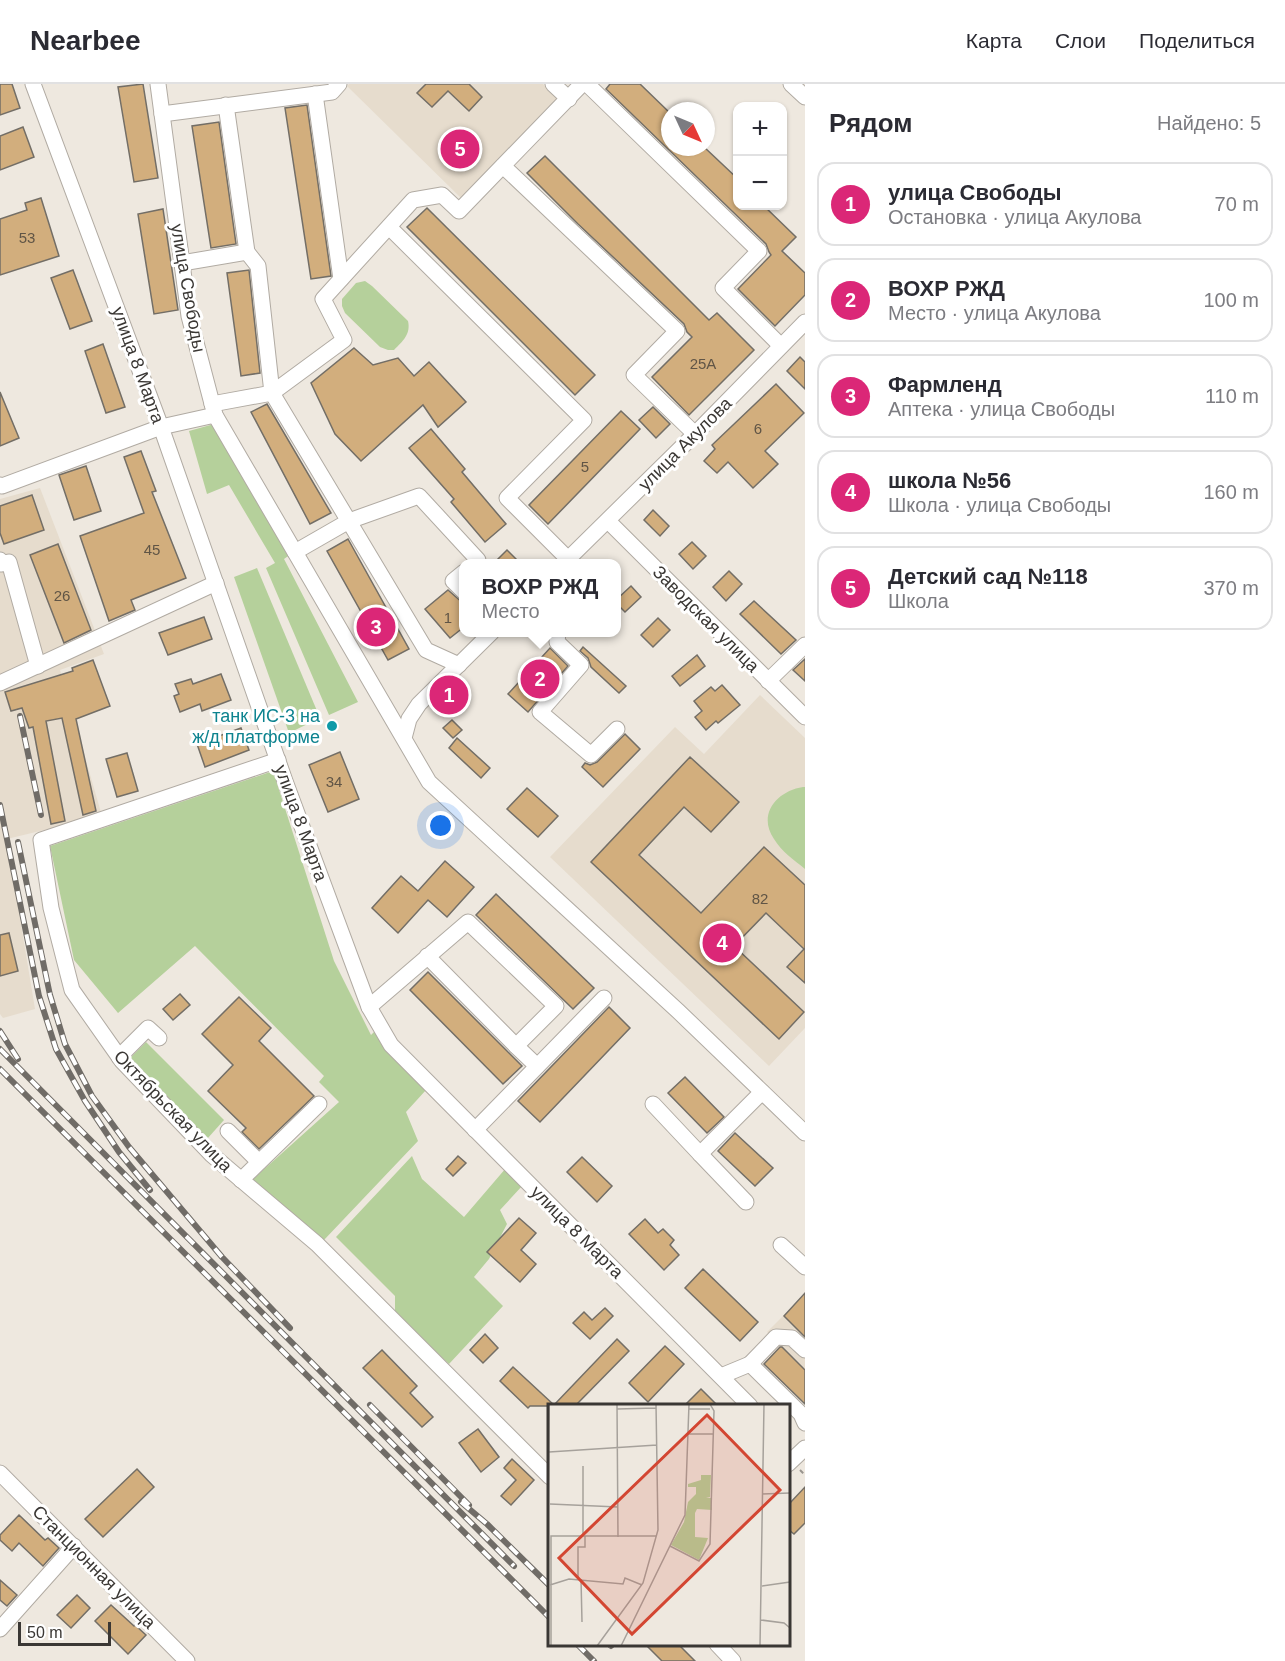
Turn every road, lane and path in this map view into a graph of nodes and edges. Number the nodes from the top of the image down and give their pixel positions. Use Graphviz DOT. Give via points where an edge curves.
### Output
graph roads {
  1 [pos="33,84"];
  2 [pos="158,84"];
  3 [pos="339,84"];
  4 [pos="554,84"];
  5 [pos="584,84"];
  6 [pos="791,84"];
  7 [pos="315,94"];
  8 [pos="805,97"];
  9 [pos="569,99"];
  10 [pos="226,105"];
  11 [pos="162,114"];
  12 [pos="503,165"];
  13 [pos="389,227"];
  14 [pos="247,252"];
  15 [pos="182,263"];
  16 [pos="341,279"];
  17 [pos="802,332"];
  18 [pos="781,346"];
  19 [pos="272,393"];
  20 [pos="213,410"];
  21 [pos="161,427"];
  22 [pos="695,434"];
  23 [pos="0,485"];
  24 [pos="349,521"];
  25 [pos="608,521"];
  26 [pos="295,552"];
  27 [pos="477,559"];
  28 [pos="563,559"];
  29 [pos="567,559"];
  30 [pos="0,560"];
  31 [pos="459,576"];
  32 [pos="216,583"];
  33 [pos="459,587"];
  34 [pos="488,637"];
  35 [pos="558,637"];
  36 [pos="805,645"];
  37 [pos="459,665"];
  38 [pos="38,666"];
  39 [pos="768,681"];
  40 [pos="0,683"];
  41 [pos="805,717"];
  42 [pos="617,729"];
  43 [pos="404,738"];
  44 [pos="278,760"];
  45 [pos="427,956"];
  46 [pos="604,998"];
  47 [pos="369,1007"];
  48 [pos="159,1038"];
  49 [pos="516,1046"];
  50 [pos="119,1057"];
  51 [pos="537,1066"];
  52 [pos="762,1092"];
  53 [pos="319,1104"];
  54 [pos="653,1104"];
  55 [pos="475,1130"];
  56 [pos="228,1131"];
  57 [pos="805,1133"];
  58 [pos="700,1154"];
  59 [pos="259,1162"];
  60 [pos="241,1180"];
  61 [pos="746,1202"];
  62 [pos="781,1245"];
  63 [pos="805,1267"];
  64 [pos="805,1350"];
  65 [pos="750,1364"];
  66 [pos="721,1376"];
  67 [pos="748,1404"];
  68 [pos="805,1423"];
  69 [pos="0,1473"];
  70 [pos="548,1475"];
  71 [pos="74,1546"];
  72 [pos="0,1629"];
  73 [pos="187,1661"];
  1 -- 21 [label="street, улица 8 Марта"];
  2 -- 11 [label="street, улица Свободы"];
  3 -- 7 [label="street" via="332,92"];
  4 -- 9 [label="street"];
  5 -- 9 [label="street"];
  5 -- 18 [label="street" via="759,250 723,288"];
  6 -- 8 [label="street"];
  7 -- 10 [label="street"];
  7 -- 16 [label="street"];
  9 -- 12 [label="street"];
  10 -- 11 [label="street"];
  10 -- 14 [label="street"];
  11 -- 15 [label="street, улица Свободы"];
  12 -- 13 [label="street" via="459,211 442,195 413,200"];
  12 -- 22 [label="street" via="677,331 634,375"];
  13 -- 16 [label="street"];
  13 -- 28 [label="street" via="584,420 507,498"];
  14 -- 15 [label="street"];
  14 -- 19 [label="street" via="258,266"];
  15 -- 20 [label="street, улица Свободы" via="189,315"];
  16 -- 19 [label="street" via="323,298 344,340"];
  17 -- 18 [label="street, улица Акулова"];
  18 -- 22 [label="street, улица Акулова"];
  19 -- 20 [label="street"];
  19 -- 24 [label="street"];
  20 -- 21 [label="street"];
  20 -- 26 [label="street, улица Свободы"];
  21 -- 23 [label="street"];
  21 -- 32 [label="street, улица 8 Марта"];
  22 -- 25 [label="street, улица Акулова"];
  24 -- 26 [label="street"];
  24 -- 27 [label="street" via="418,496"];
  24 -- 37 [label="street" via="426,650"];
  25 -- 29 [label="street, улица Акулова"];
  25 -- 39 [label="street, Заводская улица"];
  26 -- 43 [label="street, улица Свободы"];
  30 -- 38 [label="street" via="1,564 9,562"];
  31 -- 33 [label="street" via="453,581"];
  32 -- 38 [label="street"];
  32 -- 44 [label="street, улица 8 Марта"];
  34 -- 37 [label="street"];
  35 -- 42 [label="street" via="557,642 581,665 540,712 591,756"];
  36 -- 39 [label="street"];
  37 -- 43 [label="street" via="419,704 409,719"];
  38 -- 40 [label="street"];
  39 -- 41 [label="street, Заводская улица"];
  43 -- 52 [label="street, улица Свободы" via="429,782"];
  44 -- 47 [label="street, улица 8 Марта"];
  44 -- 50 [label="street, Октябрьская улица" via="40,840 51,908 72,990"];
  45 -- 47 [label="street"];
  45 -- 49 [label="street"];
  45 -- 49 [label="street" via="468,921 556,1006"];
  46 -- 51 [label="street"];
  47 -- 55 [label="street, улица 8 Марта" via="391,1045"];
  48 -- 50 [label="street" via="148,1028"];
  49 -- 51 [label="street"];
  50 -- 60 [label="street, Октябрьская улица"];
  51 -- 55 [label="street"];
  52 -- 57 [label="street, улица Свободы"];
  52 -- 58 [label="street"];
  53 -- 59 [label="street"];
  54 -- 58 [label="street"];
  55 -- 66 [label="street, улица 8 Марта"];
  56 -- 59 [label="street"];
  58 -- 61 [label="street"];
  59 -- 60 [label="street"];
  60 -- 70 [label="street, Октябрьская улица" via="317,1244"];
  62 -- 63 [label="street"];
  64 -- 65 [label="street" via="792,1338 776,1337"];
  65 -- 66 [label="street"];
  65 -- 68 [label="street" via="801,1414"];
  66 -- 67 [label="street, улица 8 Марта"];
  69 -- 71 [label="street, Станционная улица"];
  71 -- 72 [label="street"];
  71 -- 73 [label="street, Станционная улица"];
}
